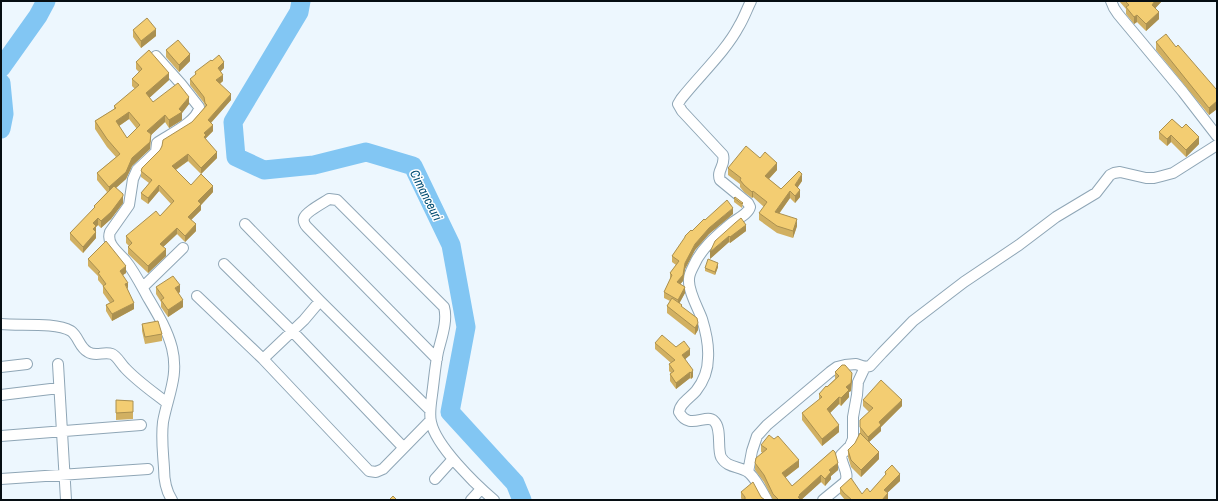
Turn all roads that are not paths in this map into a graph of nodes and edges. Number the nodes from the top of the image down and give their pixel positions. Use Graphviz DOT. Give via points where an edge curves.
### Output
graph roads {
  1 [pos="751,1"];
  2 [pos="1111,1"];
  3 [pos="156,56"];
  4 [pos="1217,136"];
  5 [pos="1217,145"];
  6 [pos="244,224"];
  7 [pos="183,248"];
  8 [pos="224,264"];
  9 [pos="143,288"];
  10 [pos="197,296"];
  11 [pos="320,301"];
  12 [pos="1,324"];
  13 [pos="292,332"];
  14 [pos="437,359"];
  15 [pos="263,360"];
  16 [pos="27,364"];
  17 [pos="58,364"];
  18 [pos="1,367"];
  19 [pos="865,367"];
  20 [pos="59,388"];
  21 [pos="1,395"];
  22 [pos="167,403"];
  23 [pos="430,410"];
  24 [pos="430,421"];
  25 [pos="141,426"];
  26 [pos="62,431"];
  27 [pos="1,436"];
  28 [pos="403,447"];
  29 [pos="453,459"];
  30 [pos="148,469"];
  31 [pos="748,472"];
  32 [pos="64,474"];
  33 [pos="1,479"];
  34 [pos="434,479"];
  35 [pos="481,490"];
  36 [pos="66,500"];
  37 [pos="172,500"];
  38 [pos="472,500"];
  39 [pos="494,500"];
  40 [pos="767,500"];
  41 [pos="823,500"];
  1 -- 31 [label="street" via="735,33 678,104 723,154 724,161 718,175 720,180 750,207 748,212 728,225 701,252 689,276 706,334 708,360 700,384 681,405 679,412 683,418 692,421 714,421 723,460"];
  2 -- 4 [label="street" via="1118,14"];
  3 -- 9 [label="street" via="199,109 186,124 157,143 156,152 137,170 129,205 108,236 111,244 134,271"];
  5 -- 19 [label="street" via="1173,173 1146,178 1120,172 1110,175 1096,193 1056,217 913,321 875,362"];
  6 -- 11 [label="street"];
  7 -- 9 [label="street"];
  8 -- 13 [label="street"];
  9 -- 22 [label="street" via="166,329 174,359 175,371"];
  10 -- 15 [label="street"];
  11 -- 13 [label="street"];
  11 -- 23 [label="street"];
  12 -- 22 [label="street" via="63,328 77,337 84,350 89,353 113,355 131,375"];
  13 -- 15 [label="street"];
  13 -- 28 [label="street"];
  14 -- 14 [label="street" via="445,321 445,310 442,305 337,200 329,199 307,214 304,218 307,227"];
  14 -- 23 [label="street"];
  15 -- 28 [label="street" via="369,471 380,472"];
  16 -- 18 [label="street"];
  17 -- 20 [label="street"];
  19 -- 31 [label="street" via="856,364 844,365 833,370 767,425 757,436"];
  19 -- 41 [label="street" via="858,382 853,439 841,455 847,479"];
  20 -- 21 [label="street"];
  20 -- 26 [label="street"];
  22 -- 37 [label="street" via="162,439 164,478"];
  23 -- 24 [label="street"];
  24 -- 28 [label="street"];
  24 -- 29 [label="street" via="434,432"];
  25 -- 26 [label="street"];
  26 -- 27 [label="street"];
  26 -- 32 [label="street"];
  29 -- 34 [label="street"];
  29 -- 35 [label="street"];
  30 -- 32 [label="street"];
  31 -- 40 [label="street"];
  32 -- 33 [label="street"];
  32 -- 36 [label="street"];
  35 -- 38 [label="street"];
  35 -- 39 [label="street"];
}
